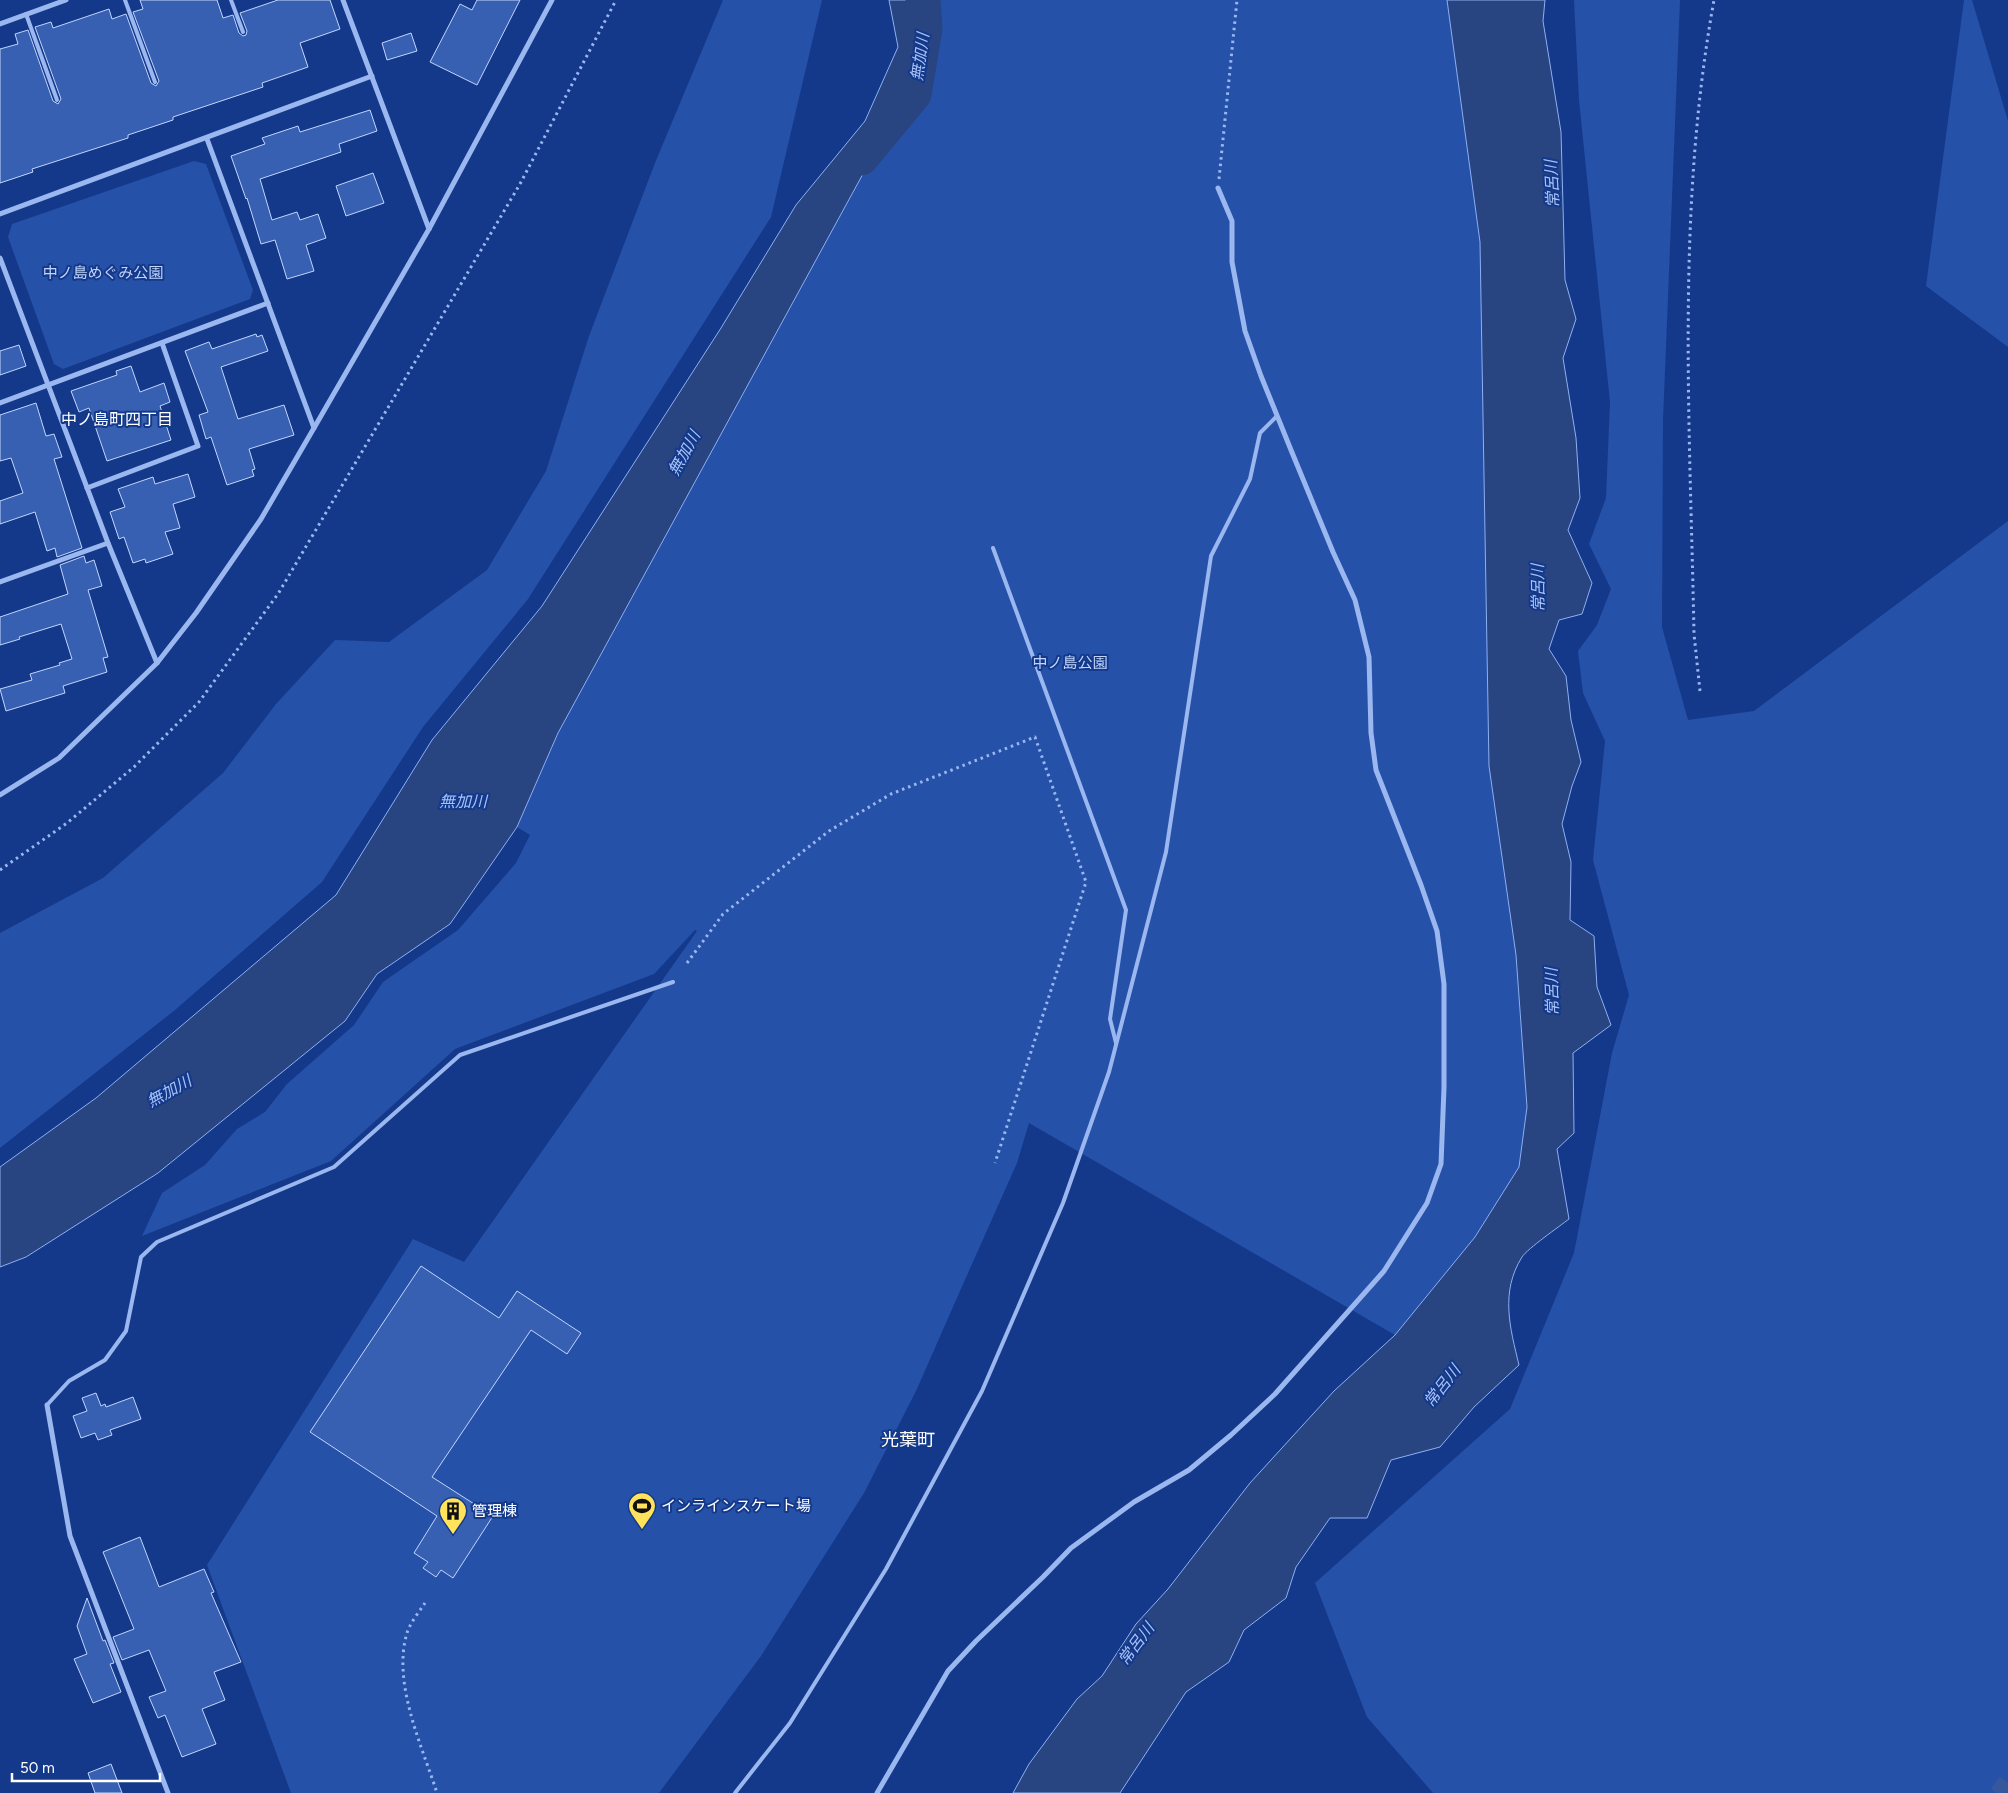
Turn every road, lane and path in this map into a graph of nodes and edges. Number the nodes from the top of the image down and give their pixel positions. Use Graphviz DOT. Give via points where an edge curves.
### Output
graph roads {
  1 [pos="66,0"];
  2 [pos="126,0"];
  3 [pos="231,0"];
  4 [pos="344,0"];
  5 [pos="552,0"];
  6 [pos="616,0"];
  7 [pos="1237,0"];
  8 [pos="1714,0"];
  9 [pos="26,14"];
  10 [pos="0,24"];
  11 [pos="243,32"];
  12 [pos="372,76"];
  13 [pos="155,82"];
  14 [pos="57,100"];
  15 [pos="207,139"];
  16 [pos="1218,188"];
  17 [pos="0,214"];
  18 [pos="429,229"];
  19 [pos="0,258"];
  20 [pos="268,303"];
  21 [pos="162,343"];
  22 [pos="47,386"];
  23 [pos="0,403"];
  24 [pos="1277,416"];
  25 [pos="314,428"];
  26 [pos="87,488"];
  27 [pos="108,543"];
  28 [pos="993,548"];
  29 [pos="0,582"];
  30 [pos="156,663"];
  31 [pos="1700,691"];
  32 [pos="0,794"];
  33 [pos="0,870"];
  34 [pos="687,963"];
  35 [pos="673,982"];
  36 [pos="1116,1045"];
  37 [pos="995,1162"];
  38 [pos="48,1405"];
  39 [pos="425,1603"];
  40 [pos="168,1793"];
  41 [pos="437,1793"];
  42 [pos="735,1793"];
  43 [pos="877,1793"];
  1 -- 9 [label="street"];
  2 -- 13 [label="lane"];
  3 -- 11 [label="lane"];
  4 -- 12 [label="street"];
  5 -- 18 [label="street"];
  6 -- 33 [label="path" via="520,184 278,594 199,702 134,767 67,823"];
  7 -- 16 [label="path"];
  8 -- 31 [label="path" via="1704,52 1688,277 1694,634"];
  9 -- 10 [label="street"];
  9 -- 14 [label="lane"];
  12 -- 15 [label="street"];
  12 -- 18 [label="street"];
  15 -- 17 [label="street"];
  15 -- 20 [label="street"];
  16 -- 24 [label="street" via="1232,221 1232,262 1245,331"];
  18 -- 25 [label="street"];
  19 -- 22 [label="street"];
  20 -- 21 [label="street"];
  20 -- 25 [label="street"];
  21 -- 22 [label="street"];
  21 -- 26 [label="street" via="198,446"];
  22 -- 23 [label="street"];
  22 -- 26 [label="street"];
  24 -- 36 [label="lane" via="1260,433 1250,479 1211,556 1166,852"];
  24 -- 43 [label="street" via="1355,600 1369,657 1371,733 1376,770 1437,931 1444,984 1441,1164 1427,1204 1384,1271 1275,1394 1189,1470 1134,1502 1071,1548 976,1641 948,1671"];
  25 -- 30 [label="street" via="261,518"];
  26 -- 27 [label="street"];
  27 -- 29 [label="street"];
  27 -- 30 [label="street"];
  28 -- 36 [label="lane" via="1126,910 1110,1019"];
  30 -- 32 [label="street" via="59,758"];
  34 -- 37 [label="path" via="723,914 829,831 891,794 1034,737 1086,882"];
  35 -- 38 [label="lane" via="460,1055 334,1167 157,1242 141,1258 126,1331 105,1360 69,1381"];
  36 -- 42 [label="lane" via="1062,1203 982,1392 886,1569 790,1723"];
  38 -- 40 [label="street" via="70,1536"];
  39 -- 41 [label="path" via="408,1632 404,1688"];
}
